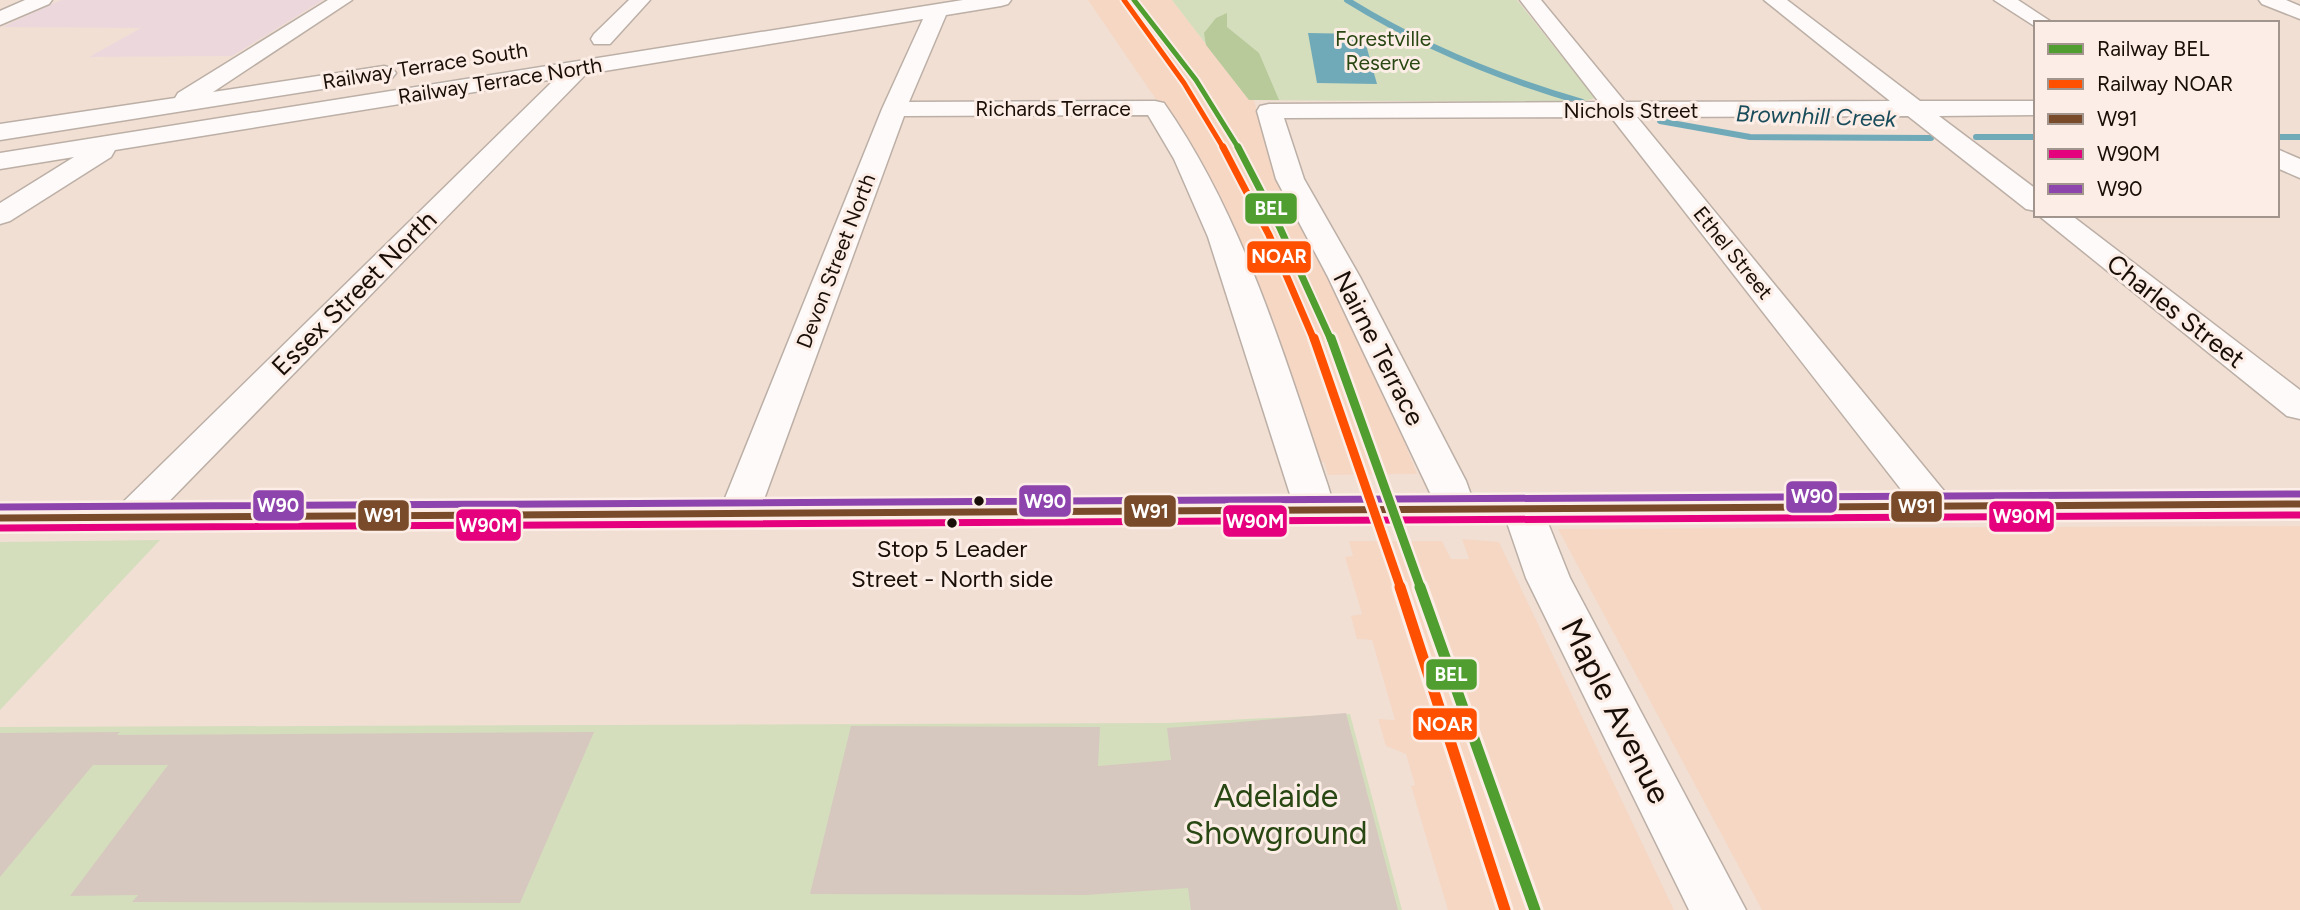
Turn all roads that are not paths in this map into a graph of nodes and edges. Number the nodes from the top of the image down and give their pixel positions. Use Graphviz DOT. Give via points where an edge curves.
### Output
graph roads {
  1 [pos="42,0"];
  2 [pos="342,0"];
  3 [pos="640,0"];
  4 [pos="1001,0"];
  5 [pos="1530,0"];
  6 [pos="1774,0"];
  7 [pos="2004,0"];
  8 [pos="2269,0"];
  9 [pos="937,11"];
  10 [pos="2300,13"];
  11 [pos="1,18"];
  12 [pos="2040,21"];
  13 [pos="643,32"];
  14 [pos="602,38"];
  15 [pos="576,56"];
  16 [pos="409,69"];
  17 [pos="175,105"];
  18 [pos="2034,108"];
  19 [pos="894,109"];
  20 [pos="1914,109"];
  21 [pos="1269,111"];
  22 [pos="1619,111"];
  23 [pos="0,132"];
  24 [pos="116,143"];
  25 [pos="2279,158"];
  26 [pos="0,161"];
  27 [pos="2300,170"];
  28 [pos="2034,201"];
  29 [pos="0,215"];
  30 [pos="2055,217"];
  31 [pos="2300,408"];
  32 [pos="2300,504"];
  33 [pos="1935,506"];
  34 [pos="1522,508"];
  35 [pos="1456,509"];
  36 [pos="1315,510"];
  37 [pos="739,513"];
  38 [pos="131,517"];
  39 [pos="0,518"];
  40 [pos="1718,910"];
  1 -- 11 [label="street"];
  2 -- 17 [label="street"];
  3 -- 14 [label="street"];
  4 -- 9 [label="street, Railway Terrace North"];
  5 -- 22 [label="street, Ethel Street"];
  6 -- 20 [label="street"];
  7 -- 12 [label="street"];
  8 -- 10 [label="street"];
  9 -- 15 [label="street, Railway Terrace North"];
  9 -- 19 [label="street, Devon Street North"];
  13 -- 14 [label="street"];
  14 -- 15 [label="street"];
  15 -- 24 [label="street, Railway Terrace North"];
  15 -- 38 [label="street, Essex Street North"];
  16 -- 17 [label="street, Railway Terrace South"];
  17 -- 23 [label="street, Railway Terrace South"];
  18 -- 20 [label="street, Nichols Street"];
  19 -- 36 [label="street, Richards Terrace" via="1155,108 1183,146 1217,218"];
  19 -- 37 [label="street, Devon Street North"];
  20 -- 22 [label="street, Nichols Street"];
  20 -- 28 [label="street"];
  21 -- 22 [label="street, Nichols Street"];
  21 -- 35 [label="street, Nairne Terrace" via="1290,179 1362,313"];
  22 -- 33 [label="street, Ethel Street"];
  24 -- 26 [label="street, Railway Terrace North"];
  24 -- 29 [label="street"];
  25 -- 27 [label="street"];
  30 -- 31 [label="street, Charles Street"];
  32 -- 33 [label="street"];
  33 -- 34 [label="street"];
  34 -- 35 [label="street"];
  34 -- 40 [label="street, Maple Avenue" via="1548,578"];
  35 -- 36 [label="street"];
  36 -- 37 [label="street"];
  37 -- 38 [label="street"];
  38 -- 39 [label="street"];
}
